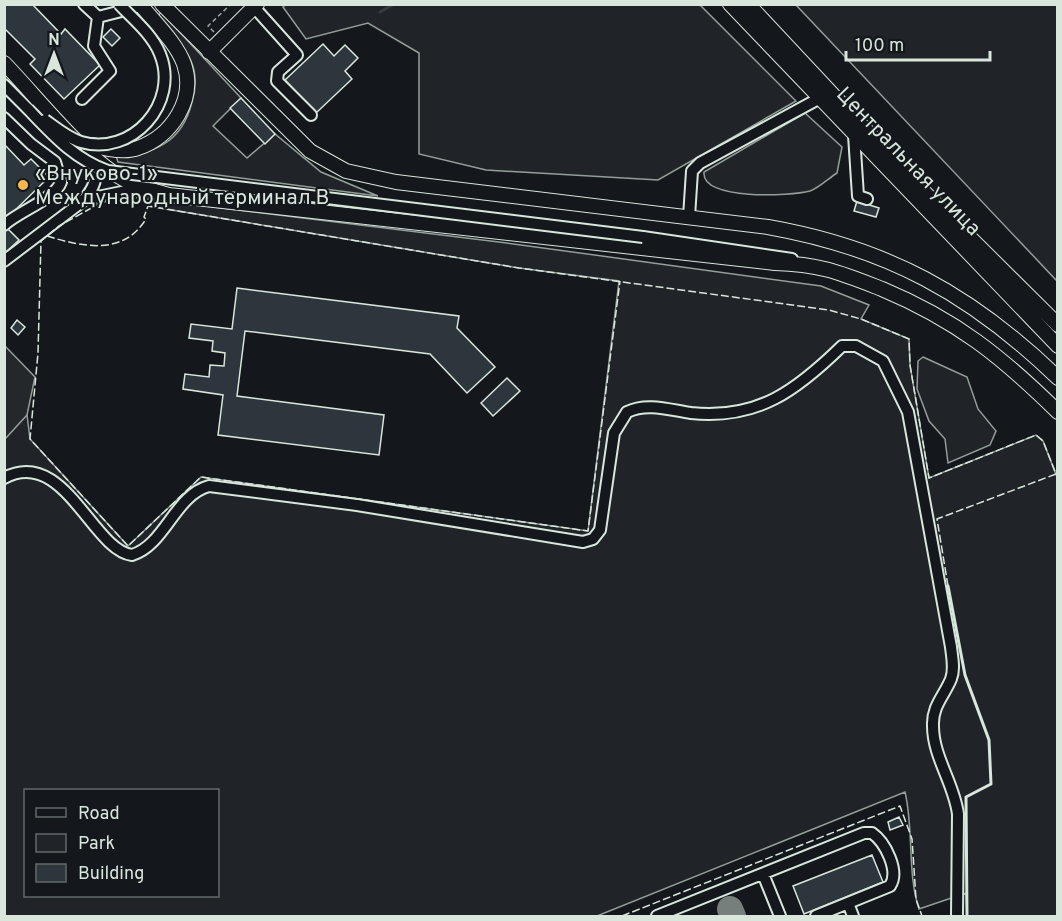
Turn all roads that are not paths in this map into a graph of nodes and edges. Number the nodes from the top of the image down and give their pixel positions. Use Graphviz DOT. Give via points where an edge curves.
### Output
graph roads {
  1 [pos="84,4"];
  2 [pos="119,4"];
  3 [pos="162,4"];
  4 [pos="730,4"];
  5 [pos="748,4"];
  6 [pos="141,5"];
  7 [pos="256,6"];
  8 [pos="98,17"];
  9 [pos="209,52"];
  10 [pos="4,63"];
  11 [pos="4,85"];
  12 [pos="820,98"];
  13 [pos="82,99"];
  14 [pos="28,109"];
  15 [pos="311,115"];
  16 [pos="4,118"];
  17 [pos="854,135"];
  18 [pos="76,140"];
  19 [pos="93,156"];
  20 [pos="144,188"];
  21 [pos="867,199"];
  22 [pos="83,201"];
  23 [pos="689,217"];
  24 [pos="4,225"];
  25 [pos="4,261"];
  26 [pos="811,264"];
  27 [pos="1058,325"];
  28 [pos="1058,346"];
  29 [pos="1058,378"];
  30 [pos="1058,412"];
  31 [pos="4,478"];
  32 [pos="763,873"];
  33 [pos="848,903"];
  34 [pos="657,916"];
  35 [pos="780,916"];
  36 [pos="816,916"];
  37 [pos="853,916"];
  38 [pos="957,916"];
  1 -- 8 [label="street"];
  2 -- 14 [label="street, bridge" via="152,40 162,59 163,95 148,122 128,138 98,144 69,136"];
  3 -- 9 [label="main road"];
  4 -- 12 [label="main road, Центральная улица"];
  5 -- 27 [label="main road, Центральная улица" via="920,188"];
  6 -- 8 [label="street"];
  6 -- 18 [label="main road" via="184,65 187,91 183,108 168,130 137,149 100,147"];
  7 -- 9 [label="main road"];
  7 -- 15 [label="street" via="297,55 278,72 277,81"];
  8 -- 13 [label="street" via="94,46 110,72"];
  9 -- 23 [label="main road" via="310,151 346,171 448,189"];
  10 -- 18 [label="main road"];
  11 -- 14 [label="street"];
  12 -- 17 [label="main road, Центральная улица"];
  12 -- 23 [label="street" via="692,171"];
  14 -- 26 [label="street, bridge" via="69,150 108,171 644,237"];
  16 -- 24 [label="street" via="55,162 61,182 56,192"];
  17 -- 21 [label="street" via="858,196"];
  17 -- 28 [label="main road, Центральная улица"];
  18 -- 19 [label="main road"];
  19 -- 20 [label="main road" via="117,175"];
  19 -- 22 [label="street" via="96,178"];
  20 -- 22 [label="street"];
  20 -- 26 [label="main road" via="169,195 742,260"];
  22 -- 25 [label="street"];
  23 -- 29 [label="main road" via="806,234 885,259 963,299 1010,333"];
  26 -- 30 [label="main road" via="888,292 957,326 994,352"];
  31 -- 38 [label="street" via="29,471 46,478 76,502 113,546 132,555 144,549 192,497 209,486 357,505 583,542 600,531 614,433 627,412 651,407 713,415 736,413 800,384 842,346 855,346 883,361 910,418 951,647 953,672 934,710 933,726 938,756 958,814"];
  32 -- 33 [label="street" via="872,833 883,844 893,881 890,886"];
  32 -- 34 [label="street"];
  32 -- 35 [label="street"];
  33 -- 36 [label="street"];
  33 -- 37 [label="street"];
}
